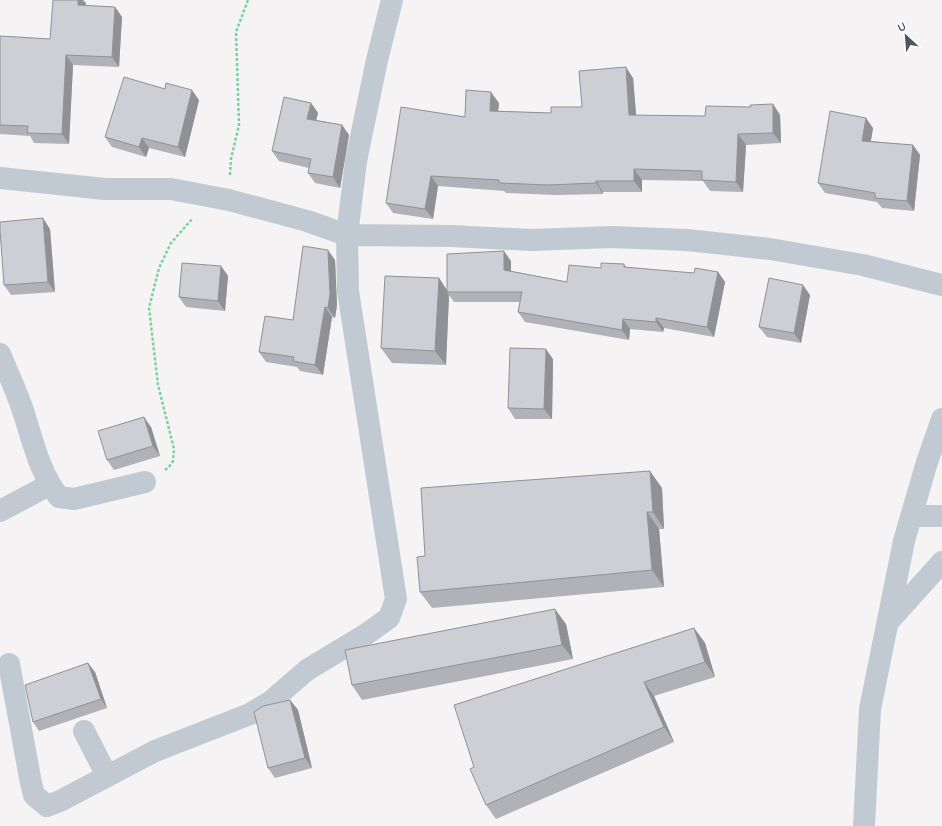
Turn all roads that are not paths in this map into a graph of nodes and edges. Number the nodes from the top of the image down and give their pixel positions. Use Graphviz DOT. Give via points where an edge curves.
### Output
graph roads {
  1 [pos="392,0"];
  2 [pos="0,178"];
  3 [pos="347,235"];
  4 [pos="942,285"];
  5 [pos="0,354"];
  6 [pos="942,418"];
  7 [pos="145,482"];
  8 [pos="49,485"];
  9 [pos="0,511"];
  10 [pos="912,516"];
  11 [pos="942,516"];
  12 [pos="942,562"];
  13 [pos="888,622"];
  14 [pos="10,664"];
  15 [pos="84,731"];
  16 [pos="107,776"];
  17 [pos="864,826"];
  1 -- 3 [label="street" via="356,161"];
  2 -- 3 [label="street" via="105,189 171,189 221,198 307,221"];
  3 -- 4 [label="street" via="532,240 611,237 687,240 770,249 863,265"];
  3 -- 16 [label="street" via="348,291 396,599 389,618 307,670 270,702 250,714 155,751"];
  5 -- 8 [label="street" via="21,404"];
  6 -- 10 [label="street"];
  7 -- 8 [label="street" via="74,500 59,497"];
  8 -- 9 [label="street"];
  10 -- 11 [label="street"];
  10 -- 13 [label="street" via="904,541"];
  12 -- 13 [label="street"];
  13 -- 17 [label="street" via="870,709"];
  14 -- 16 [label="street" via="34,795 46,806"];
  15 -- 16 [label="street"];
}
